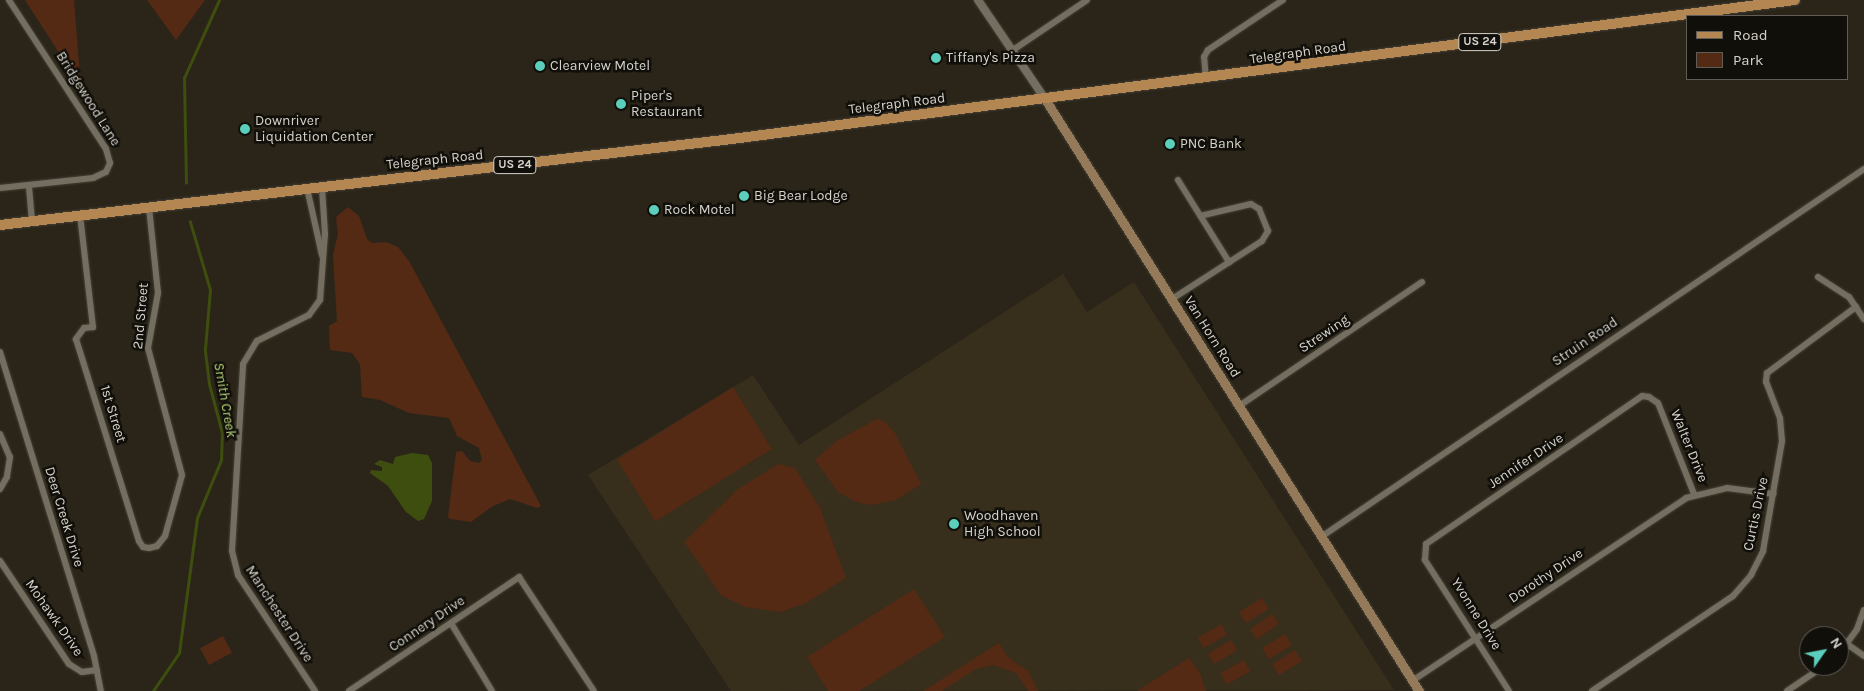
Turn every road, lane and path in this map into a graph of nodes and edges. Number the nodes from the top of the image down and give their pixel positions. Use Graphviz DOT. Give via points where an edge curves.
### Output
graph roads {
  1 [pos="9,0"];
  2 [pos="978,0"];
  3 [pos="1087,0"];
  4 [pos="1283,0"];
  5 [pos="1795,0"];
  6 [pos="1013,50"];
  7 [pos="1206,79"];
  8 [pos="1045,99"];
  9 [pos="1864,169"];
  10 [pos="1178,180"];
  11 [pos="322,186"];
  12 [pos="29,187"];
  13 [pos="0,188"];
  14 [pos="307,188"];
  15 [pos="149,207"];
  16 [pos="80,215"];
  17 [pos="1200,216"];
  18 [pos="32,221"];
  19 [pos="0,225"];
  20 [pos="323,258"];
  21 [pos="1229,262"];
  22 [pos="1818,277"];
  23 [pos="1422,282"];
  24 [pos="1172,299"];
  25 [pos="1856,308"];
  26 [pos="1864,319"];
  27 [pos="0,352"];
  28 [pos="1644,396"];
  29 [pos="1239,406"];
  30 [pos="0,434"];
  31 [pos="180,482"];
  32 [pos="0,489"];
  33 [pos="1694,494"];
  34 [pos="1774,494"];
  35 [pos="1321,537"];
  36 [pos="1424,550"];
  37 [pos="0,561"];
  38 [pos="1864,610"];
  39 [pos="451,623"];
  40 [pos="1476,638"];
  41 [pos="1849,642"];
  42 [pos="1849,645"];
  43 [pos="1864,656"];
  44 [pos="97,670"];
  45 [pos="1809,676"];
  46 [pos="1412,681"];
  47 [pos="100,691"];
  48 [pos="315,691"];
  49 [pos="349,691"];
  50 [pos="492,691"];
  51 [pos="594,691"];
  52 [pos="1418,691"];
  53 [pos="1509,691"];
  54 [pos="1592,691"];
  55 [pos="1787,691"];
  1 -- 12 [label="street, Bridgewood Lane" via="110,159 109,168 102,176"];
  2 -- 6 [label="street, Van Horn Road"];
  3 -- 6 [label="street"];
  4 -- 7 [label="street" via="1208,50 1204,57"];
  5 -- 7 [label="main road, Telegraph Road / US 24"];
  6 -- 8 [label="street, Van Horn Road"];
  7 -- 8 [label="main road, Telegraph Road / US 24"];
  8 -- 11 [label="main road, Telegraph Road / US 24"];
  8 -- 24 [label="main road, Van Horn Road"];
  9 -- 35 [label="street, Struin Road"];
  10 -- 17 [label="street"];
  11 -- 14 [label="main road, Telegraph Road / US 24"];
  11 -- 20 [label="street, Manchester Drive"];
  12 -- 13 [label="street, Bridgewood Lane"];
  12 -- 18 [label="street"];
  14 -- 15 [label="main road, Telegraph Road / US 24"];
  14 -- 20 [label="street, Manchester Drive" via="312,223"];
  15 -- 16 [label="main road, Telegraph Road / US 24"];
  15 -- 31 [label="street, 2nd Street" via="158,293 148,348 181,464"];
  16 -- 18 [label="main road, Telegraph Road / US 24"];
  16 -- 31 [label="street, 1st Street" via="94,326 84,328 76,339 143,547 157,546 165,536"];
  17 -- 21 [label="street"];
  17 -- 21 [label="street" via="1249,204 1259,209 1268,226 1267,235"];
  18 -- 19 [label="main road, Telegraph Road / US 24"];
  20 -- 48 [label="street, Manchester Drive" via="324,285 314,311 262,337 245,357 241,371 232,552 238,575"];
  21 -- 24 [label="street"];
  22 -- 25 [label="street" via="1844,293"];
  23 -- 29 [label="street, Strewing"];
  24 -- 29 [label="main road, Van Horn Road"];
  25 -- 26 [label="street"];
  25 -- 34 [label="street, Curtis Drive" via="1767,373 1766,382 1778,406 1782,432"];
  27 -- 44 [label="street, Deer Creek Drive"];
  28 -- 33 [label="street, Walter Drive" via="1658,403"];
  28 -- 36 [label="street, Jennifer Drive" via="1431,540"];
  29 -- 35 [label="main road, Van Horn Road"];
  30 -- 32 [label="street" via="10,457 7,477"];
  33 -- 34 [label="street, Walter Drive" via="1727,488"];
  33 -- 40 [label="street, Dorothy Drive"];
  34 -- 54 [label="street, Curtis Drive" via="1763,551 1752,575 1738,591"];
  35 -- 46 [label="main road, Van Horn Road"];
  36 -- 40 [label="street, Yvonne Drive" via="1425,560"];
  37 -- 44 [label="street, Mohawk Drive" via="69,664 82,672"];
  38 -- 41 [label="street"];
  39 -- 49 [label="street, Connery Drive"];
  39 -- 50 [label="street"];
  39 -- 51 [label="street, Connery Drive" via="519,577"];
  40 -- 46 [label="street, Dorothy Drive"];
  40 -- 53 [label="street, Yvonne Drive"];
  42 -- 43 [label="street"];
  44 -- 47 [label="street, Deer Creek Drive"];
  45 -- 55 [label="street"];
  46 -- 52 [label="main road, Van Horn Road"];
}
